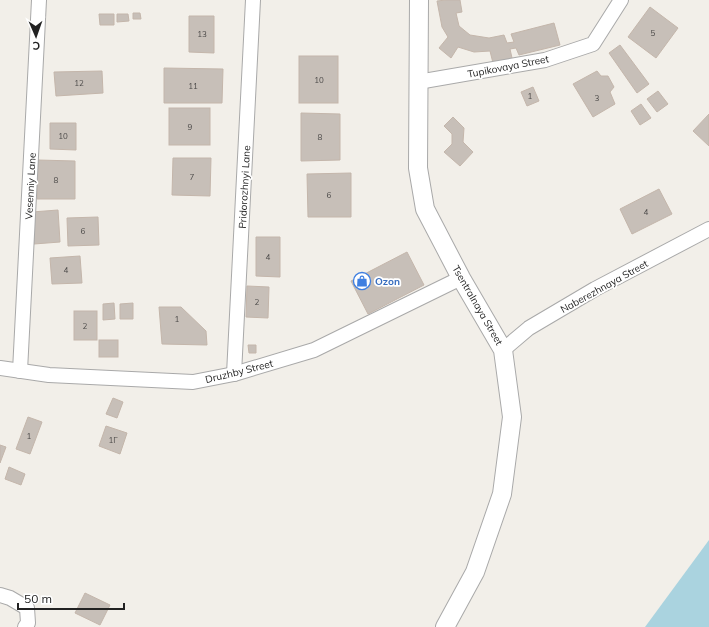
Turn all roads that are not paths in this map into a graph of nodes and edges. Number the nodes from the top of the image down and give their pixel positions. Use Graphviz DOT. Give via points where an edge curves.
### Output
graph roads {
  1 [pos="39,0"];
  2 [pos="253,0"];
  3 [pos="419,0"];
  4 [pos="621,0"];
  5 [pos="418,82"];
  6 [pos="709,229"];
  7 [pos="461,278"];
  8 [pos="503,350"];
  9 [pos="0,368"];
  10 [pos="20,371"];
  11 [pos="234,374"];
  12 [pos="5,596"];
  13 [pos="24,627"];
  14 [pos="444,627"];
  1 -- 10 [label="street, Vesenniy Lane"];
  2 -- 11 [label="street, Pridorozhnyi Lane"];
  3 -- 5 [label="street, Tsentralnaya Street"];
  4 -- 5 [label="street, Tupikovaya Street" via="593,44 545,60"];
  5 -- 7 [label="street, Tsentralnaya Street" via="418,168 425,209"];
  6 -- 8 [label="street, Naberezhnaya Street" via="595,289 529,328"];
  7 -- 8 [label="street, Tsentralnaya Street"];
  7 -- 11 [label="street, Druzhby Street" via="314,350"];
  8 -- 14 [label="street, Tsentralnaya Street" via="512,417 502,494 475,572"];
  9 -- 10 [label="street, Druzhby Street"];
  10 -- 11 [label="street, Druzhby Street" via="49,375 193,382"];
  12 -- 13 [label="street" via="27,608 28,623"];
}
